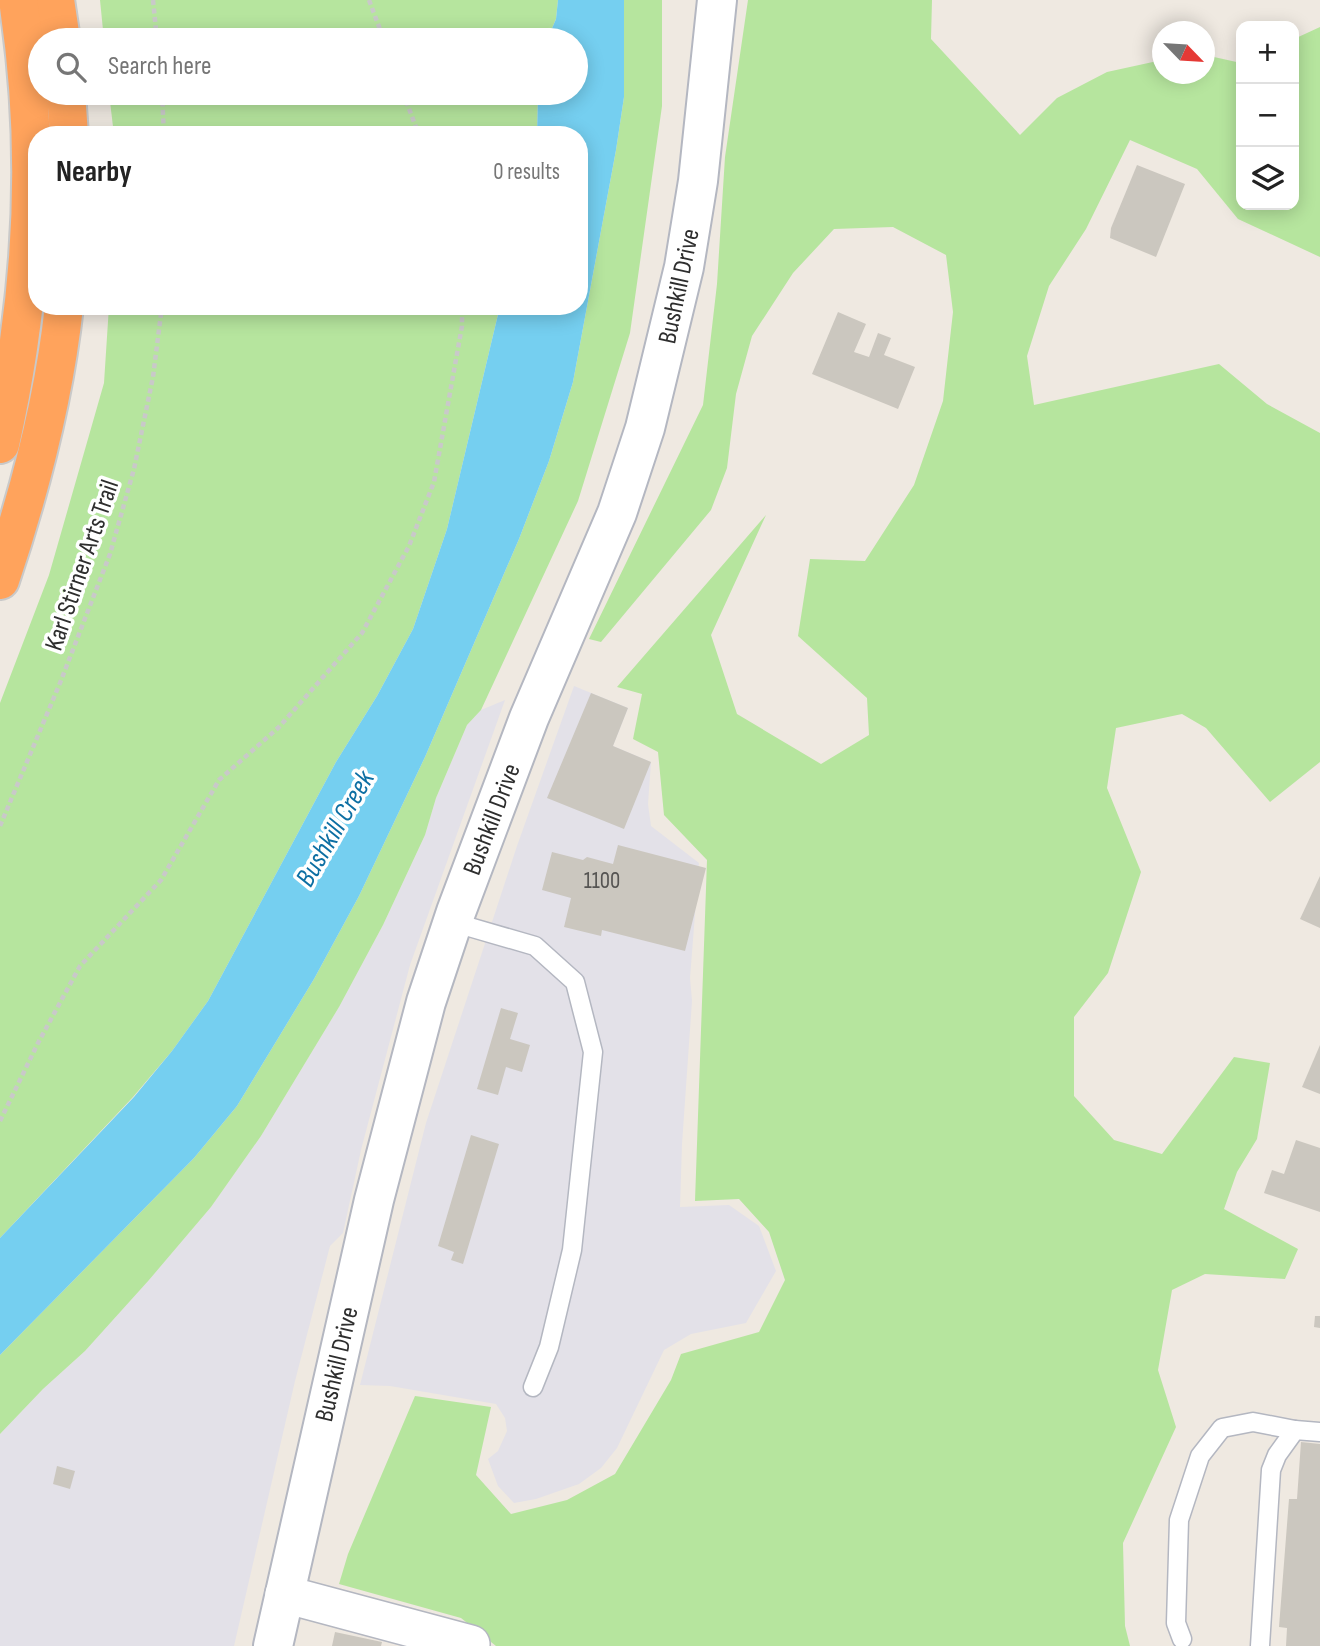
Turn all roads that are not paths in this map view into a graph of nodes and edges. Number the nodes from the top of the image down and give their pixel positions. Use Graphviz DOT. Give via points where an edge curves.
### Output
graph roads {
  1 [pos="18,0"];
  2 [pos="55,0"];
  3 [pos="717,0"];
  4 [pos="59,28"];
  5 [pos="28,91"];
  6 [pos="29,105"];
  7 [pos="67,105"];
  8 [pos="31,126"];
  9 [pos="68,126"];
  10 [pos="28,248"];
  11 [pos="63,315"];
  12 [pos="0,444"];
  13 [pos="0,580"];
  14 [pos="452,922"];
  15 [pos="533,1387"];
  16 [pos="1294,1430"];
  17 [pos="1320,1432"];
  18 [pos="284,1594"];
  19 [pos="1182,1639"];
  20 [pos="472,1645"];
  21 [pos="273,1646"];
  22 [pos="1260,1646"];
  1 -- 5 [label="highway"];
  2 -- 4 [label="highway"];
  3 -- 14 [label="street, Bushkill Drive" via="684,267 645,428 617,513 529,718"];
  6 -- 8 [label="highway"];
  7 -- 9 [label="highway"];
  10 -- 12 [label="highway" via="19,347"];
  11 -- 13 [label="highway" via="51,397 23,512"];
  14 -- 15 [label="lane" via="535,946 575,982 593,1052 572,1250 549,1347"];
  14 -- 18 [label="street, Bushkill Drive" via="383,1164"];
  16 -- 17 [label="lane"];
  16 -- 19 [label="lane" via="1253,1422 1222,1428 1200,1457 1179,1520 1176,1623"];
  16 -- 22 [label="lane" via="1271,1470"];
  18 -- 20 [label="street"];
  18 -- 21 [label="street, Bushkill Drive"];
}
